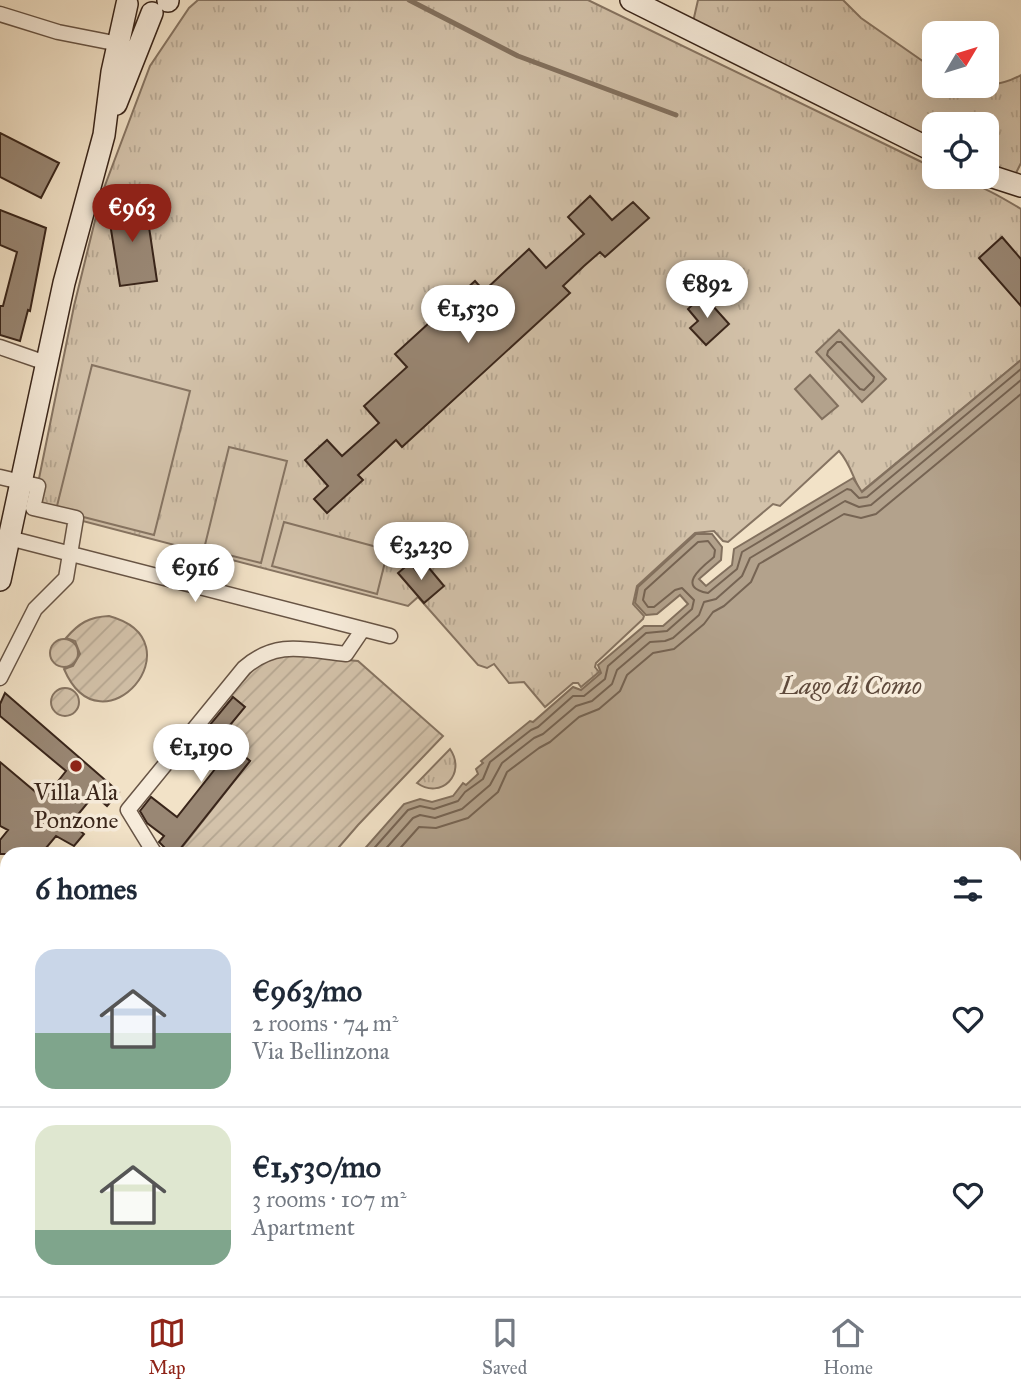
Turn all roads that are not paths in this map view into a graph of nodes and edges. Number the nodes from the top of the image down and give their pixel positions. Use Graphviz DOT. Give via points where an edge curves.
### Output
graph roads {
  1 [pos="631,0"];
  2 [pos="126,2"];
  3 [pos="164,4"];
  4 [pos="0,14"];
  5 [pos="119,44"];
  6 [pos="104,135"];
  7 [pos="922,145"];
  8 [pos="999,179"];
  9 [pos="1021,186"];
  10 [pos="0,347"];
  11 [pos="46,363"];
  12 [pos="10,479"];
  13 [pos="9,538"];
  14 [pos="70,554"];
  15 [pos="0,580"];
  16 [pos="363,629"];
  17 [pos="390,636"];
  18 [pos="0,678"];
  19 [pos="151,847"];
  1 -- 7 [label="main road"];
  2 -- 3 [label="main road" via="138,13"];
  2 -- 5 [label="main road"];
  3 -- 6 [label="main road"];
  4 -- 5 [label="street"];
  5 -- 6 [label="main road"];
  6 -- 11 [label="main road"];
  8 -- 9 [label="main road"];
  10 -- 11 [label="street"];
  11 -- 12 [label="main road"];
  12 -- 13 [label="main road"];
  12 -- 14 [label="street" via="38,486 33,508 76,518"];
  13 -- 14 [label="street"];
  13 -- 15 [label="main road"];
  14 -- 16 [label="street"];
  14 -- 18 [label="street" via="66,578 35,609"];
  16 -- 17 [label="street"];
  16 -- 19 [label="street" via="346,654 275,649 244,668 128,810"];
}
